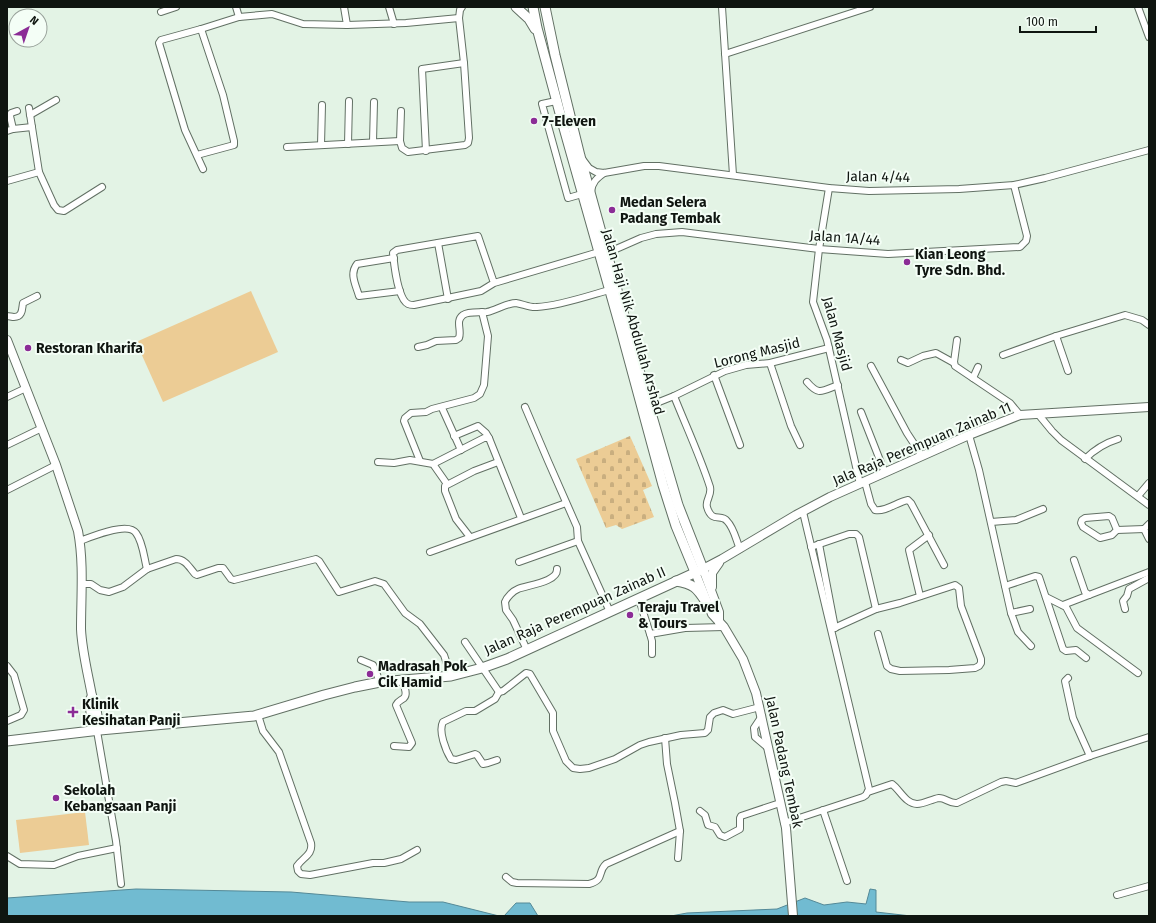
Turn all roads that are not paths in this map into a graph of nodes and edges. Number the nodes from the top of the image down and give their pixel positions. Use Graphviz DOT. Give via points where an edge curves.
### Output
graph roads {
  1 [pos="176,7"];
  2 [pos="236,7"];
  3 [pos="344,7"];
  4 [pos="389,7"];
  5 [pos="462,7"];
  6 [pos="516,7"];
  7 [pos="722,7"];
  8 [pos="870,7"];
  9 [pos="1138,7"];
  10 [pos="536,8"];
  11 [pos="161,12"];
  12 [pos="239,17"];
  13 [pos="459,18"];
  14 [pos="394,24"];
  15 [pos="347,25"];
  16 [pos="201,29"];
  17 [pos="1149,37"];
  18 [pos="542,45"];
  19 [pos="725,54"];
  20 [pos="464,63"];
  21 [pos="56,100"];
  22 [pos="349,101"];
  23 [pos="556,101"];
  24 [pos="374,102"];
  25 [pos="322,105"];
  26 [pos="29,108"];
  27 [pos="17,111"];
  28 [pos="401,111"];
  29 [pos="30,115"];
  30 [pos="32,127"];
  31 [pos="10,130"];
  32 [pos="400,141"];
  33 [pos="373,142"];
  34 [pos="568,143"];
  35 [pos="348,144"];
  36 [pos="321,145"];
  37 [pos="555,146"];
  38 [pos="287,147"];
  39 [pos="1149,150"];
  40 [pos="426,151"];
  41 [pos="197,155"];
  42 [pos="580,156"];
  43 [pos="203,169"];
  44 [pos="39,172"];
  45 [pos="604,173"];
  46 [pos="733,175"];
  47 [pos="7,181"];
  48 [pos="1014,185"];
  49 [pos="102,187"];
  50 [pos="829,188"];
  51 [pos="587,193"];
  52 [pos="438,243"];
  53 [pos="819,249"];
  54 [pos="603,253"];
  55 [pos="394,258"];
  56 [pos="494,283"];
  57 [pos="609,290"];
  58 [pos="400,291"];
  59 [pos="37,296"];
  60 [pos="448,298"];
  61 [pos="482,312"];
  62 [pos="7,316"];
  63 [pos="1149,324"];
  64 [pos="1056,336"];
  65 [pos="7,340"];
  66 [pos="957,340"];
  67 [pos="418,347"];
  68 [pos="829,348"];
  69 [pos="1003,355"];
  70 [pos="901,360"];
  71 [pos="770,363"];
  72 [pos="954,363"];
  73 [pos="871,366"];
  74 [pos="978,367"];
  75 [pos="1068,371"];
  76 [pos="714,375"];
  77 [pos="972,378"];
  78 [pos="807,382"];
  79 [pos="838,385"];
  80 [pos="26,388"];
  81 [pos="674,396"];
  82 [pos="7,397"];
  83 [pos="649,406"];
  84 [pos="525,407"];
  85 [pos="1149,407"];
  86 [pos="442,408"];
  87 [pos="861,412"];
  88 [pos="1038,414"];
  89 [pos="1020,415"];
  90 [pos="42,428"];
  91 [pos="969,435"];
  92 [pos="454,436"];
  93 [pos="489,438"];
  94 [pos="1118,439"];
  95 [pos="7,445"];
  96 [pos="740,445"];
  97 [pos="800,445"];
  98 [pos="461,450"];
  99 [pos="922,456"];
  100 [pos="1085,459"];
  101 [pos="378,462"];
  102 [pos="420,462"];
  103 [pos="498,462"];
  104 [pos="56,464"];
  105 [pos="434,464"];
  106 [pos="885,473"];
  107 [pos="863,483"];
  108 [pos="1149,483"];
  109 [pos="447,484"];
  110 [pos="7,490"];
  111 [pos="1138,496"];
  112 [pos="566,503"];
  113 [pos="1149,505"];
  114 [pos="1043,509"];
  115 [pos="803,512"];
  116 [pos="521,518"];
  117 [pos="991,522"];
  118 [pos="1149,524"];
  119 [pos="1144,529"];
  120 [pos="1117,530"];
  121 [pos="928,535"];
  122 [pos="470,538"];
  123 [pos="1149,539"];
  124 [pos="80,541"];
  125 [pos="578,541"];
  126 [pos="818,544"];
  127 [pos="811,546"];
  128 [pos="740,549"];
  129 [pos="430,552"];
  130 [pos="722,559"];
  131 [pos="1074,560"];
  132 [pos="519,562"];
  133 [pos="944,565"];
  134 [pos="147,569"];
  135 [pos="557,569"];
  136 [pos="699,571"];
  137 [pos="1149,572"];
  138 [pos="1149,578"];
  139 [pos="1126,580"];
  140 [pos="675,581"];
  141 [pos="82,584"];
  142 [pos="1005,586"];
  143 [pos="1129,589"];
  144 [pos="1089,594"];
  145 [pos="920,596"];
  146 [pos="1046,596"];
  147 [pos="639,599"];
  148 [pos="709,599"];
  149 [pos="1063,605"];
  150 [pos="1030,609"];
  151 [pos="1125,609"];
  152 [pos="876,610"];
  153 [pos="610,612"];
  154 [pos="1011,613"];
  155 [pos="722,625"];
  156 [pos="834,629"];
  157 [pos="650,634"];
  158 [pos="878,634"];
  159 [pos="465,642"];
  160 [pos="1031,646"];
  161 [pos="527,650"];
  162 [pos="652,654"];
  163 [pos="1086,658"];
  164 [pos="361,660"];
  165 [pos="7,666"];
  166 [pos="482,668"];
  167 [pos="1138,674"];
  168 [pos="452,676"];
  169 [pos="1068,678"];
  170 [pos="402,680"];
  171 [pos="380,682"];
  172 [pos="499,692"];
  173 [pos="760,707"];
  174 [pos="258,715"];
  175 [pos="7,721"];
  176 [pos="97,730"];
  177 [pos="1149,737"];
  178 [pos="665,738"];
  179 [pos="7,741"];
  180 [pos="394,746"];
  181 [pos="1090,756"];
  182 [pos="497,760"];
  183 [pos="868,792"];
  184 [pos="780,803"];
  185 [pos="823,810"];
  186 [pos="700,811"];
  187 [pos="784,823"];
  188 [pos="680,831"];
  189 [pos="117,848"];
  190 [pos="417,850"];
  191 [pos="7,856"];
  192 [pos="678,858"];
  193 [pos="506,877"];
  194 [pos="847,881"];
  195 [pos="121,884"];
  196 [pos="1149,886"];
  197 [pos="1117,894"];
  198 [pos="792,916"];
  1 -- 11 [label="street"];
  2 -- 12 [label="street"];
  3 -- 15 [label="street"];
  4 -- 14 [label="street"];
  5 -- 13 [label="street"];
  6 -- 10 [label="main road" via="526,12"];
  6 -- 18 [label="main road" via="529,19"];
  7 -- 19 [label="street"];
  8 -- 19 [label="street"];
  9 -- 17 [label="street"];
  10 -- 18 [label="main road, Jalan Haji Nik Abdullah Arshad"];
  10 -- 42 [label="main road, Jalan Haji Nik Abdullah Arshad" via="555,55"];
  12 -- 15 [label="street" via="272,14 304,24"];
  12 -- 16 [label="street"];
  13 -- 14 [label="street"];
  13 -- 20 [label="street"];
  14 -- 15 [label="street"];
  16 -- 41 [label="street" via="223,95 234,145"];
  16 -- 41 [label="street" via="159,42 185,130"];
  18 -- 23 [label="main road, Jalan Haji Nik Abdullah Arshad"];
  19 -- 46 [label="street"];
  20 -- 40 [label="street" via="468,144"];
  20 -- 40 [label="street" via="422,69"];
  21 -- 29 [label="street"];
  22 -- 35 [label="street"];
  23 -- 34 [label="main road, Jalan Haji Nik Abdullah Arshad"];
  23 -- 37 [label="street" via="542,104"];
  24 -- 33 [label="street"];
  25 -- 36 [label="street"];
  26 -- 29 [label="street"];
  27 -- 31 [label="street" via="11,113"];
  28 -- 32 [label="street"];
  29 -- 30 [label="street"];
  30 -- 31 [label="street"];
  30 -- 44 [label="street"];
  32 -- 33 [label="street"];
  32 -- 40 [label="street" via="402,148 408,152"];
  33 -- 35 [label="street"];
  34 -- 37 [label="street"];
  34 -- 51 [label="main road, Jalan Haji Nik Abdullah Arshad"];
  35 -- 36 [label="street"];
  36 -- 38 [label="street"];
  37 -- 51 [label="street" via="568,198"];
  39 -- 48 [label="street, Jalan 4/44"];
  41 -- 43 [label="street"];
  42 -- 45 [label="street" via="590,168"];
  42 -- 51 [label="main road, Jalan Haji Nik Abdullah Arshad"];
  44 -- 47 [label="street"];
  44 -- 49 [label="street" via="54,205 61,211 67,210"];
  45 -- 46 [label="street, Jalan 4/44" via="660,166"];
  45 -- 51 [label="street" via="594,181"];
  46 -- 50 [label="street, Jalan 4/44"];
  48 -- 50 [label="street, Jalan 4/44" via="869,191"];
  48 -- 53 [label="street, Jalan 1A/44" via="1027,236 1020,247 888,254"];
  50 -- 53 [label="street, Jalan Masjid"];
  51 -- 54 [label="main road, Jalan Haji Nik Abdullah Arshad"];
  52 -- 55 [label="street" via="397,250 393,253"];
  52 -- 56 [label="street" via="478,236"];
  52 -- 60 [label="street"];
  53 -- 54 [label="street, Jalan 1A/44" via="682,232 656,234"];
  53 -- 68 [label="street, Jalan Masjid" via="813,302"];
  54 -- 56 [label="street, Jalan 1A/44"];
  54 -- 57 [label="main road, Jalan Haji Nik Abdullah Arshad"];
  54 -- 83 [label="main road, Jalan Haji Nik Abdullah Arshad"];
  55 -- 58 [label="street"];
  55 -- 58 [label="street" via="357,264 353,274 359,296"];
  56 -- 60 [label="street, Jalan 1A/44" via="481,291"];
  57 -- 61 [label="street" via="548,306 536,307 517,303"];
  57 -- 136 [label="main road, Jalan Haji Nik Abdullah Arshad" via="676,526"];
  58 -- 60 [label="street, Jalan 1A/44" via="408,304 414,305"];
  59 -- 62 [label="street" via="23,303 21,314"];
  61 -- 67 [label="street" via="462,316 458,322 460,335 456,340 436,341"];
  61 -- 86 [label="street" via="488,336 482,390 474,398"];
  63 -- 64 [label="street" via="1125,315"];
  64 -- 69 [label="street"];
  64 -- 75 [label="street"];
  65 -- 80 [label="main road"];
  66 -- 72 [label="street"];
  68 -- 71 [label="street, Lorong Masjid"];
  68 -- 79 [label="street, Jalan Masjid"];
  70 -- 72 [label="street" via="908,363 936,353"];
  71 -- 76 [label="street, Lorong Masjid" via="746,365"];
  71 -- 97 [label="street"];
  72 -- 77 [label="street"];
  73 -- 99 [label="street"];
  74 -- 77 [label="street"];
  76 -- 81 [label="street, Lorong Masjid"];
  76 -- 96 [label="street"];
  77 -- 89 [label="street" via="1010,403"];
  78 -- 79 [label="street" via="820,391"];
  79 -- 107 [label="street, Jalan Masjid"];
  80 -- 82 [label="street"];
  80 -- 90 [label="main road"];
  81 -- 83 [label="street, Lorong Masjid"];
  81 -- 128 [label="street" via="710,487 707,508 713,517 727,521"];
  83 -- 136 [label="main road, Jalan Haji Nik Abdullah Arshad"];
  84 -- 112 [label="street"];
  85 -- 88 [label="main road, Jala Raja Perempuan Zainab 11"];
  86 -- 92 [label="street"];
  86 -- 102 [label="street" via="424,413 411,413 404,420"];
  87 -- 106 [label="street"];
  88 -- 89 [label="main road, Jala Raja Perempuan Zainab 11"];
  88 -- 100 [label="street" via="1052,431"];
  89 -- 91 [label="main road, Jala Raja Perempuan Zainab 11"];
  90 -- 95 [label="street"];
  90 -- 104 [label="main road"];
  91 -- 99 [label="main road, Jala Raja Perempuan Zainab 11"];
  91 -- 117 [label="street"];
  92 -- 93 [label="street" via="478,426"];
  92 -- 98 [label="street"];
  93 -- 98 [label="street"];
  93 -- 103 [label="street"];
  94 -- 100 [label="street" via="1108,442"];
  98 -- 105 [label="street"];
  99 -- 106 [label="main road, Jala Raja Perempuan Zainab 11"];
  100 -- 111 [label="street"];
  101 -- 102 [label="street"];
  102 -- 105 [label="street"];
  103 -- 109 [label="street"];
  103 -- 116 [label="street"];
  104 -- 110 [label="street"];
  104 -- 124 [label="main road"];
  105 -- 109 [label="street"];
  106 -- 107 [label="main road, Jala Raja Perempuan Zainab 11"];
  107 -- 115 [label="main road, Jala Raja Perempuan Zainab 11"];
  107 -- 121 [label="street, Jalan Masjid" via="873,509 879,511 908,500"];
  108 -- 111 [label="street"];
  109 -- 122 [label="street" via="445,491 456,519"];
  111 -- 113 [label="street"];
  112 -- 116 [label="street"];
  112 -- 125 [label="street" via="577,527"];
  114 -- 117 [label="street" via="1016,520"];
  115 -- 127 [label="street"];
  115 -- 128 [label="main road, Jala Raja Perempuan Zainab 11"];
  116 -- 122 [label="street"];
  117 -- 142 [label="street"];
  118 -- 119 [label="street"];
  119 -- 120 [label="street"];
  119 -- 123 [label="street"];
  120 -- 120 [label="street" via="1109,516 1085,518 1081,521 1082,526 1100,538 1112,535"];
  121 -- 133 [label="street"];
  121 -- 145 [label="street" via="909,550"];
  122 -- 129 [label="street"];
  124 -- 134 [label="street" via="116,529 130,529 139,539"];
  124 -- 141 [label="main road"];
  125 -- 132 [label="street"];
  125 -- 153 [label="street"];
  126 -- 127 [label="street"];
  126 -- 152 [label="street" via="855,533 859,537"];
  126 -- 156 [label="street"];
  127 -- 156 [label="street"];
  128 -- 130 [label="main road, Jala Raja Perempuan Zainab 11"];
  130 -- 136 [label="main road, Jala Raja Perempuan Zainab 11"];
  130 -- 148 [label="main road" via="712,573"];
  131 -- 144 [label="street" via="1085,592"];
  134 -- 141 [label="street" via="123,587 109,592 91,584"];
  134 -- 168 [label="street" via="180,559 197,575 221,567 234,580 316,559 339,592 379,581 405,613 421,625 444,655"];
  135 -- 161 [label="street" via="555,576 518,589 505,602 506,610"];
  136 -- 140 [label="main road, Jalan Raja Perempuan Zainab II"];
  136 -- 148 [label="main road, Jalan Padang Tembak"];
  137 -- 139 [label="street"];
  138 -- 143 [label="street"];
  139 -- 143 [label="street"];
  139 -- 144 [label="street"];
  140 -- 147 [label="main road, Jalan Raja Perempuan Zainab II"];
  140 -- 148 [label="main road" via="694,586"];
  141 -- 176 [label="main road" via="81,630 92,696 90,701"];
  142 -- 146 [label="street" via="1037,576"];
  142 -- 154 [label="street"];
  143 -- 151 [label="street" via="1123,601"];
  144 -- 149 [label="street"];
  145 -- 152 [label="street"];
  145 -- 158 [label="street" via="955,585 959,588 962,606 981,659 979,666 907,672 891,669 887,666"];
  146 -- 149 [label="street"];
  146 -- 163 [label="street" via="1063,649 1076,650"];
  147 -- 153 [label="main road, Jalan Raja Perempuan Zainab II"];
  147 -- 157 [label="street"];
  148 -- 155 [label="main road, Jalan Padang Tembak" via="712,614"];
  149 -- 167 [label="street" via="1077,628"];
  150 -- 154 [label="street"];
  152 -- 156 [label="street"];
  153 -- 161 [label="main road, Jalan Raja Perempuan Zainab II"];
  154 -- 160 [label="street" via="1018,632"];
  155 -- 157 [label="street"];
  155 -- 173 [label="main road, Jalan Padang Tembak" via="750,674"];
  156 -- 183 [label="street"];
  157 -- 162 [label="street"];
  159 -- 166 [label="street"];
  161 -- 166 [label="main road, Jalan Raja Perempuan Zainab II"];
  164 -- 171 [label="street" via="373,665"];
  165 -- 175 [label="street" via="14,675 24,710 21,715"];
  166 -- 168 [label="main road, Jalan Raja Perempuan Zainab II"];
  166 -- 172 [label="street"];
  168 -- 170 [label="main road, Jalan Raja Perempuan Zainab II"];
  169 -- 181 [label="street" via="1065,681 1073,718"];
  170 -- 171 [label="main road, Jalan Raja Perempuan Zainab II"];
  170 -- 180 [label="street" via="406,694 396,705 412,743 409,746"];
  171 -- 174 [label="main road, Jalan Raja Perempuan Zainab II" via="324,695"];
  172 -- 178 [label="street" via="526,673 531,675 553,713 553,731 566,761 573,768 589,768 615,759 640,745"];
  172 -- 182 [label="street" via="495,699 475,711 466,711 443,722 441,729 451,759 456,760 474,754 484,764"];
  173 -- 178 [label="street" via="731,714 723,710 710,717 705,733"];
  173 -- 184 [label="main road, Jalan Padang Tembak"];
  174 -- 176 [label="main road, Jalan Raja Perempuan Zainab II"];
  174 -- 190 [label="street" via="263,730 279,752 311,843 310,854 297,866 298,872 310,876 384,863 401,859"];
  176 -- 179 [label="main road, Jalan Raja Perempuan Zainab II"];
  176 -- 189 [label="street"];
  177 -- 181 [label="street"];
  178 -- 188 [label="street" via="667,764"];
  181 -- 183 [label="street" via="1016,784 1001,782 958,803 939,798 912,803 892,784"];
  183 -- 185 [label="street" via="863,797"];
  184 -- 186 [label="street" via="741,816 740,829 725,836 720,835 715,827 708,825"];
  184 -- 187 [label="main road, Jalan Padang Tembak"];
  185 -- 187 [label="street"];
  185 -- 194 [label="street"];
  187 -- 198 [label="main road, Jalan Padang Tembak"];
  188 -- 192 [label="street"];
  188 -- 193 [label="street" via="606,864 594,883 517,883"];
  189 -- 191 [label="street" via="78,856 54,865 20,864"];
  189 -- 195 [label="street"];
  196 -- 197 [label="street"];
}
